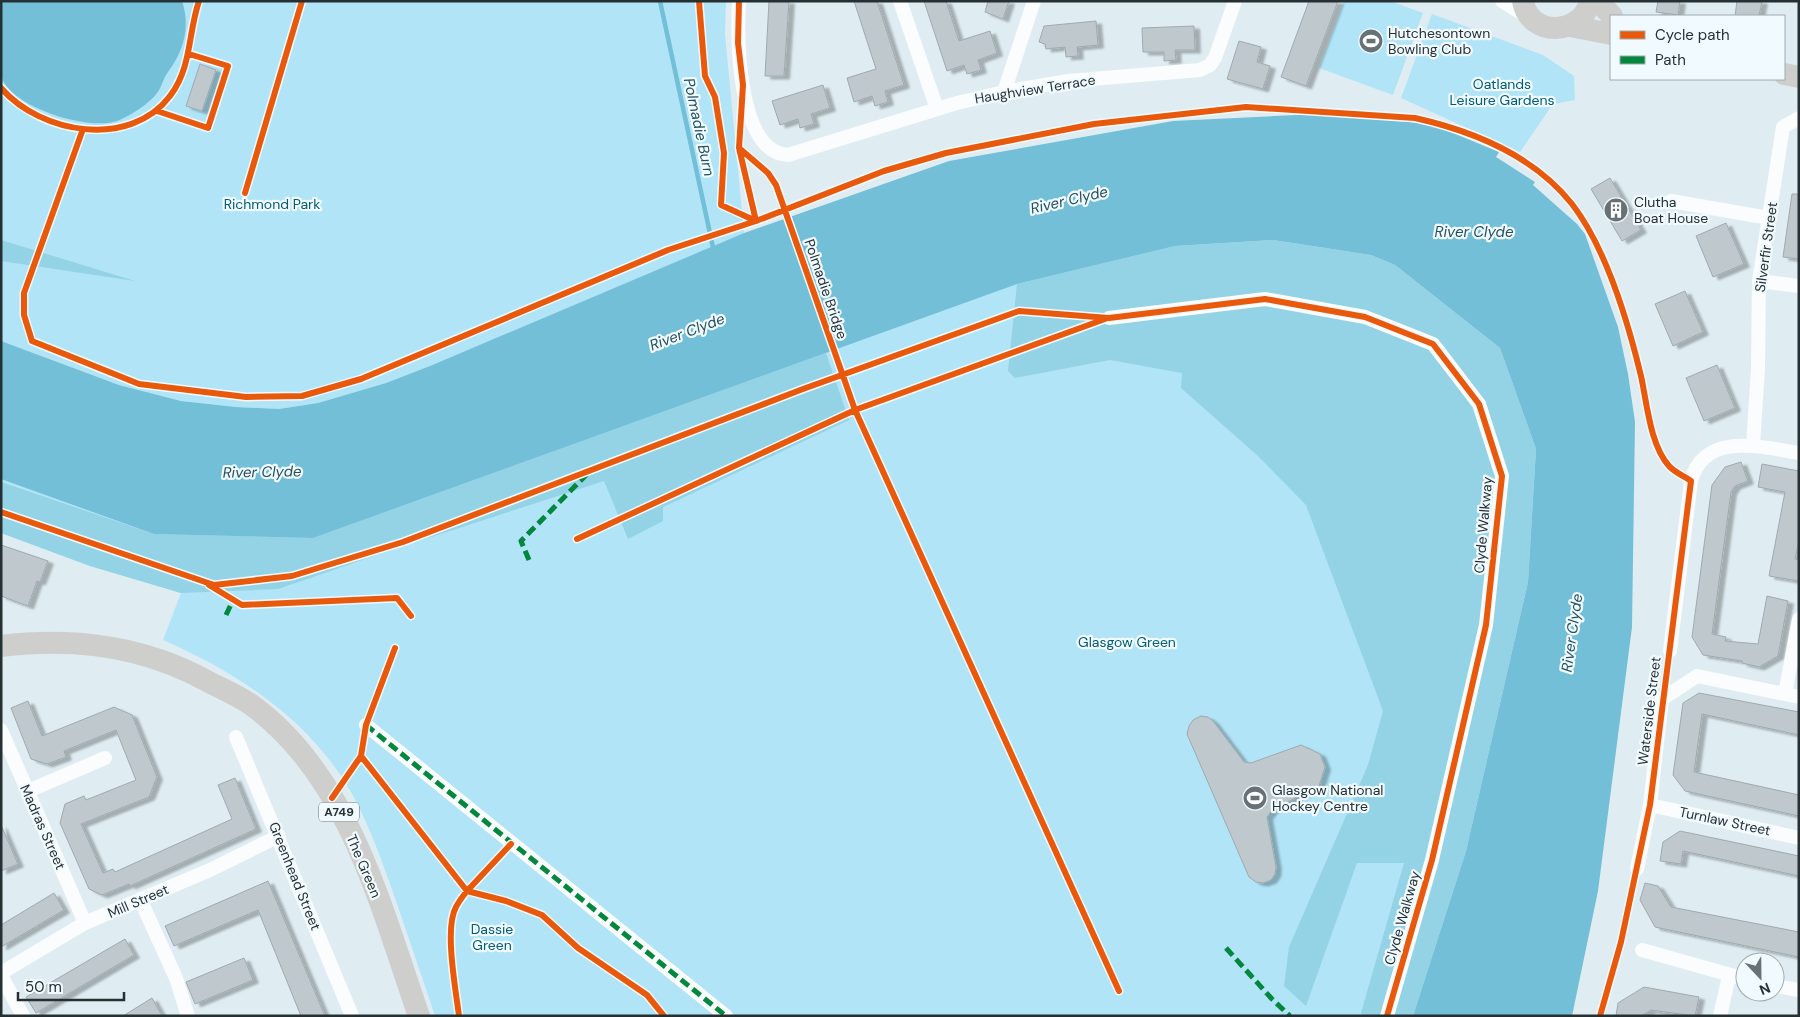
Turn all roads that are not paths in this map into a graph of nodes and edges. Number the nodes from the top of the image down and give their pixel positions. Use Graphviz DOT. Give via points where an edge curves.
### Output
graph roads {
  1 [pos="739,1"];
  2 [pos="900,1"];
  3 [pos="1034,1"];
  4 [pos="1235,1"];
  5 [pos="1502,1"];
  6 [pos="1590,1"];
  7 [pos="1598,1"];
  8 [pos="1527,10"];
  9 [pos="1611,15"];
  10 [pos="1570,26"];
  11 [pos="1610,34"];
  12 [pos="1785,74"];
  13 [pos="1799,77"];
  14 [pos="1004,92"];
  15 [pos="937,108"];
  16 [pos="1799,118"];
  17 [pos="1671,200"];
  18 [pos="1769,218"];
  19 [pos="1759,281"];
  20 [pos="1799,286"];
  21 [pos="1109,318"];
  22 [pos="1753,446"];
  23 [pos="1799,453"];
  24 [pos="1799,619"];
  25 [pos="1,646"];
  26 [pos="1670,651"];
  27 [pos="1792,695"];
  28 [pos="366,726"];
  29 [pos="1,730"];
  30 [pos="236,738"];
  31 [pos="105,758"];
  32 [pos="28,792"];
  33 [pos="1650,805"];
  34 [pos="279,836"];
  35 [pos="1799,838"];
  36 [pos="1637,869"];
  37 [pos="140,899"];
  38 [pos="85,923"];
  39 [pos="1642,950"];
  40 [pos="1,974"];
  41 [pos="1729,976"];
  42 [pos="1735,977"];
  43 [pos="1785,988"];
  44 [pos="1799,990"];
  45 [pos="23,1016"];
  46 [pos="188,1016"];
  47 [pos="352,1016"];
  48 [pos="419,1016"];
  49 [pos="726,1016"];
  50 [pos="1387,1016"];
  51 [pos="1720,1016"];
  1 -- 15 [label="street, Haughview Terrace" via="738,43 742,80 760,138 765,146 778,154 798,153"];
  2 -- 15 [label="street"];
  3 -- 14 [label="street"];
  4 -- 14 [label="street, Haughview Terrace" via="1215,58 1200,70 1068,81"];
  5 -- 8 [label="street"];
  6 -- 10 [label="main road" via="1586,13"];
  7 -- 9 [label="main road"];
  8 -- 10 [label="main road" via="1547,28"];
  10 -- 11 [label="main road"];
  12 -- 13 [label="main road"];
  14 -- 15 [label="street, Haughview Terrace"];
  16 -- 18 [label="street, Silverfir Street" via="1783,127"];
  17 -- 18 [label="street"];
  18 -- 19 [label="street, Silverfir Street"];
  19 -- 20 [label="street"];
  19 -- 22 [label="street, Silverfir Street"];
  21 -- 50 [label="street, Clyde Walkway" via="1265,299 1365,317 1433,344 1479,404 1502,476 1486,625 1432,860"];
  22 -- 23 [label="street, Waterside Street"];
  22 -- 26 [label="street, Waterside Street" via="1738,444 1726,447 1696,465"];
  24 -- 27 [label="street"];
  25 -- 48 [label="main road, The Green / A749" via="34,642 116,648 181,666 252,706 276,726 313,768 363,858"];
  27 -- 33 [label="street, Waterside Street" via="1697,676 1662,698"];
  28 -- 49 [label="street"];
  29 -- 32 [label="street, Madras Street"];
  30 -- 34 [label="street, Greenhead Street"];
  31 -- 32 [label="street"];
  32 -- 38 [label="street, Madras Street"];
  33 -- 35 [label="street, Turnlaw Street"];
  33 -- 36 [label="street, Waterside Street"];
  34 -- 37 [label="street, Mill Street"];
  34 -- 47 [label="street, Greenhead Street"];
  37 -- 38 [label="street, Mill Street"];
  37 -- 46 [label="street" via="176,978"];
  38 -- 40 [label="street, Mill Street"];
  39 -- 41 [label="street"];
  40 -- 45 [label="street"];
  41 -- 42 [label="street"];
  41 -- 51 [label="street"];
  43 -- 44 [label="street"];
}
